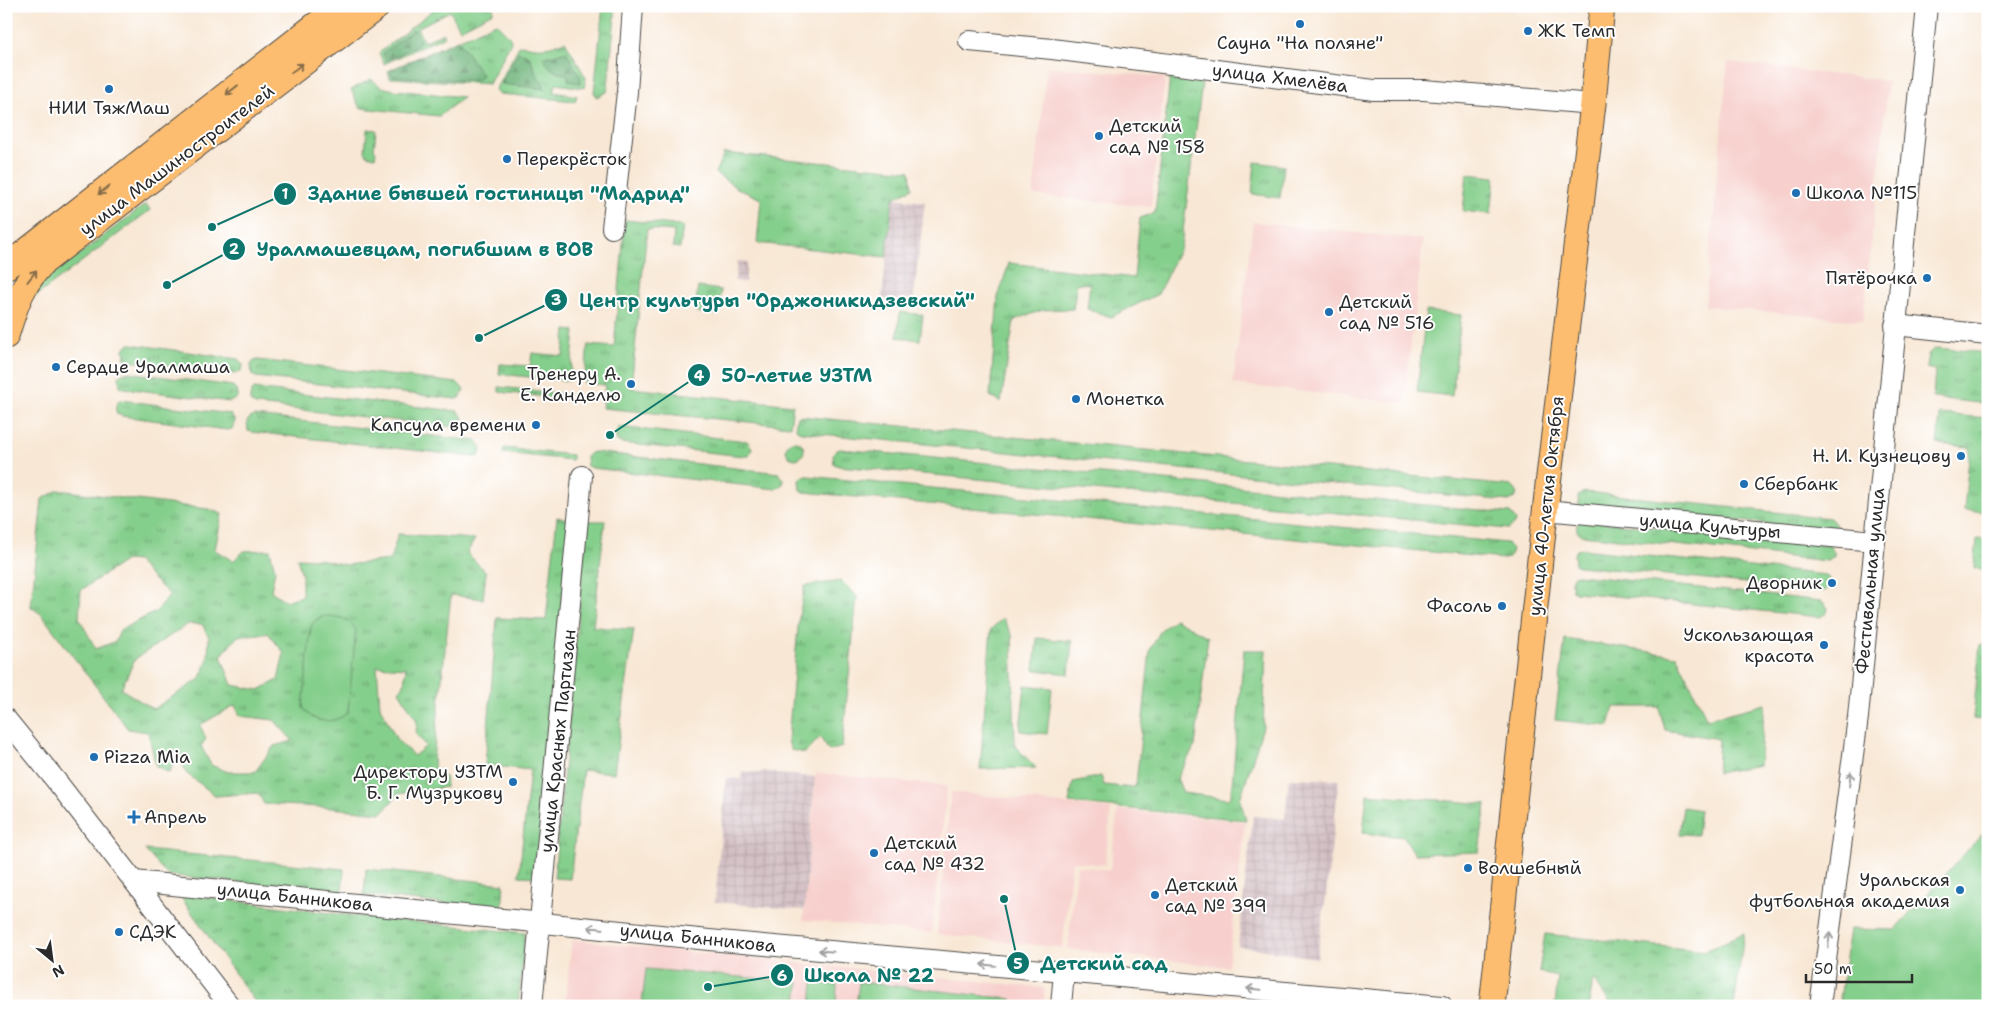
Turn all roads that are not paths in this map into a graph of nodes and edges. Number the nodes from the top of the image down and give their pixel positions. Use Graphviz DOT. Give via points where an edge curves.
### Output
graph roads {
  1 [pos="340,6"];
  2 [pos="378,6"];
  3 [pos="633,6"];
  4 [pos="1602,6"];
  5 [pos="1927,6"];
  6 [pos="969,41"];
  7 [pos="1593,104"];
  8 [pos="612,228"];
  9 [pos="6,267"];
  10 [pos="1896,325"];
  11 [pos="1988,335"];
  12 [pos="6,336"];
  13 [pos="582,476"];
  14 [pos="1545,510"];
  15 [pos="1874,541"];
  16 [pos="6,719"];
  17 [pos="134,880"];
  18 [pos="540,923"];
  19 [pos="1064,972"];
  20 [pos="230,1006"];
  21 [pos="532,1006"];
  22 [pos="1061,1006"];
  23 [pos="1442,1006"];
  24 [pos="1492,1006"];
  25 [pos="1820,1006"];
  1 -- 9 [label="main road, улица Машиностроителей, one-way"];
  12 -- 2 [label="main road, улица Машиностроителей, one-way" via="22,289 45,261"];
  3 -- 8 [label="street"];
  4 -- 7 [label="main road, улица 40-летия Октября"];
  5 -- 10 [label="street, Фестивальная улица"];
  6 -- 7 [label="street, улица Хмелёва" via="1374,90 1424,90"];
  7 -- 14 [label="main road, улица 40-летия Октября"];
  10 -- 11 [label="street"];
  10 -- 15 [label="street, Фестивальная улица"];
  13 -- 18 [label="street, улица Красных Партизан"];
  14 -- 15 [label="street, улица Культуры"];
  14 -- 24 [label="main road, улица 40-летия Октября"];
  25 -- 15 [label="street, Фестивальная улица, one-way" via="1858,716"];
  16 -- 17 [label="street"];
  17 -- 18 [label="street, улица Банникова"];
  17 -- 20 [label="street"];
  19 -- 18 [label="street, улица Банникова, one-way"];
  18 -- 21 [label="street, улица Красных Партизан"];
  19 -- 22 [label="street"];
  23 -- 19 [label="street, улица Банникова, one-way"];
}
